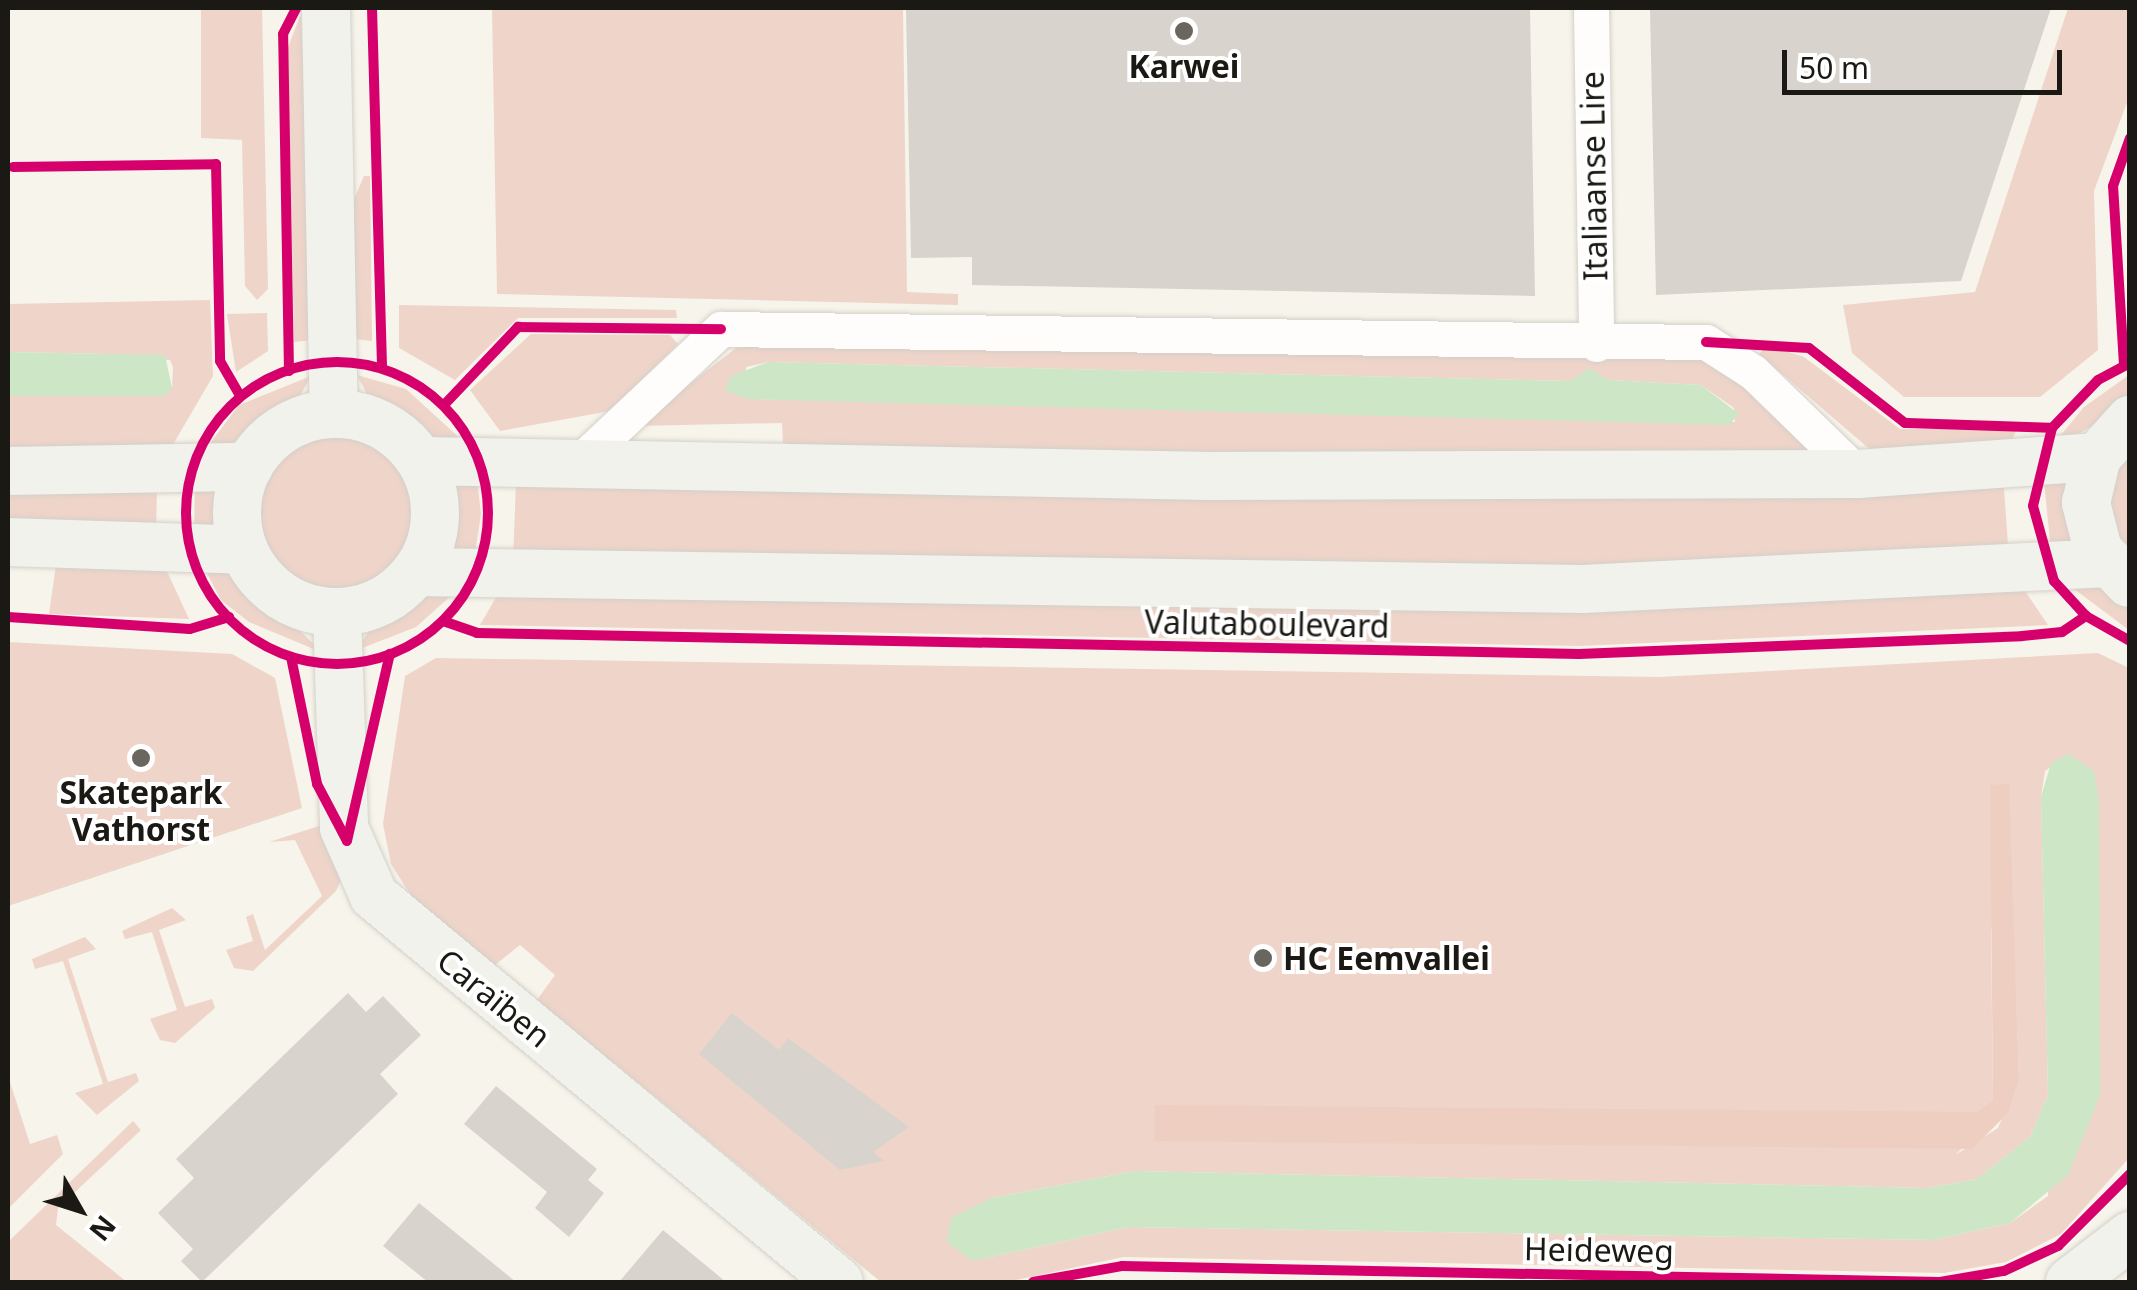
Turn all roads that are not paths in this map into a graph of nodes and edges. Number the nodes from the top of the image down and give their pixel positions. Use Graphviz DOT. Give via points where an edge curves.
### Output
graph roads {
  1 [pos="326,8"];
  2 [pos="1592,8"];
  3 [pos="1596,344"];
  4 [pos="334,414"];
  5 [pos="2130,420"];
  6 [pos="2097,457"];
  7 [pos="422,461"];
  8 [pos="576,465"];
  9 [pos="249,467"];
  10 [pos="8,471"];
  11 [pos="1858,474"];
  12 [pos="8,542"];
  13 [pos="244,550"];
  14 [pos="416,572"];
  15 [pos="2119,573"];
  16 [pos="338,612"];
  17 [pos="2130,1236"];
  18 [pos="840,1282"];
  19 [pos="2070,1282"];
  1 -- 4 [label="main road"];
  2 -- 3 [label="street, Italiaanse Lire"];
  3 -- 8 [label="street" via="721,329"];
  3 -- 11 [label="street" via="1706,342 1753,372"];
  4 -- 7 [label="main road" via="386,427"];
  4 -- 9 [label="main road" via="284,428"];
  5 -- 6 [label="main road"];
  6 -- 11 [label="main road"];
  6 -- 15 [label="main road" via="2087,515"];
  7 -- 8 [label="main road"];
  7 -- 14 [label="main road" via="436,516"];
  8 -- 11 [label="main road"];
  9 -- 10 [label="main road"];
  9 -- 13 [label="main road" via="237,516"];
  12 -- 13 [label="main road"];
  13 -- 16 [label="main road" via="287,599"];
  14 -- 15 [label="main road, Valutaboulevard" via="1584,589"];
  14 -- 16 [label="main road" via="386,600"];
  16 -- 18 [label="main road, Caraïben" via="344,828 374,896"];
  17 -- 19 [label="main road"];
}
